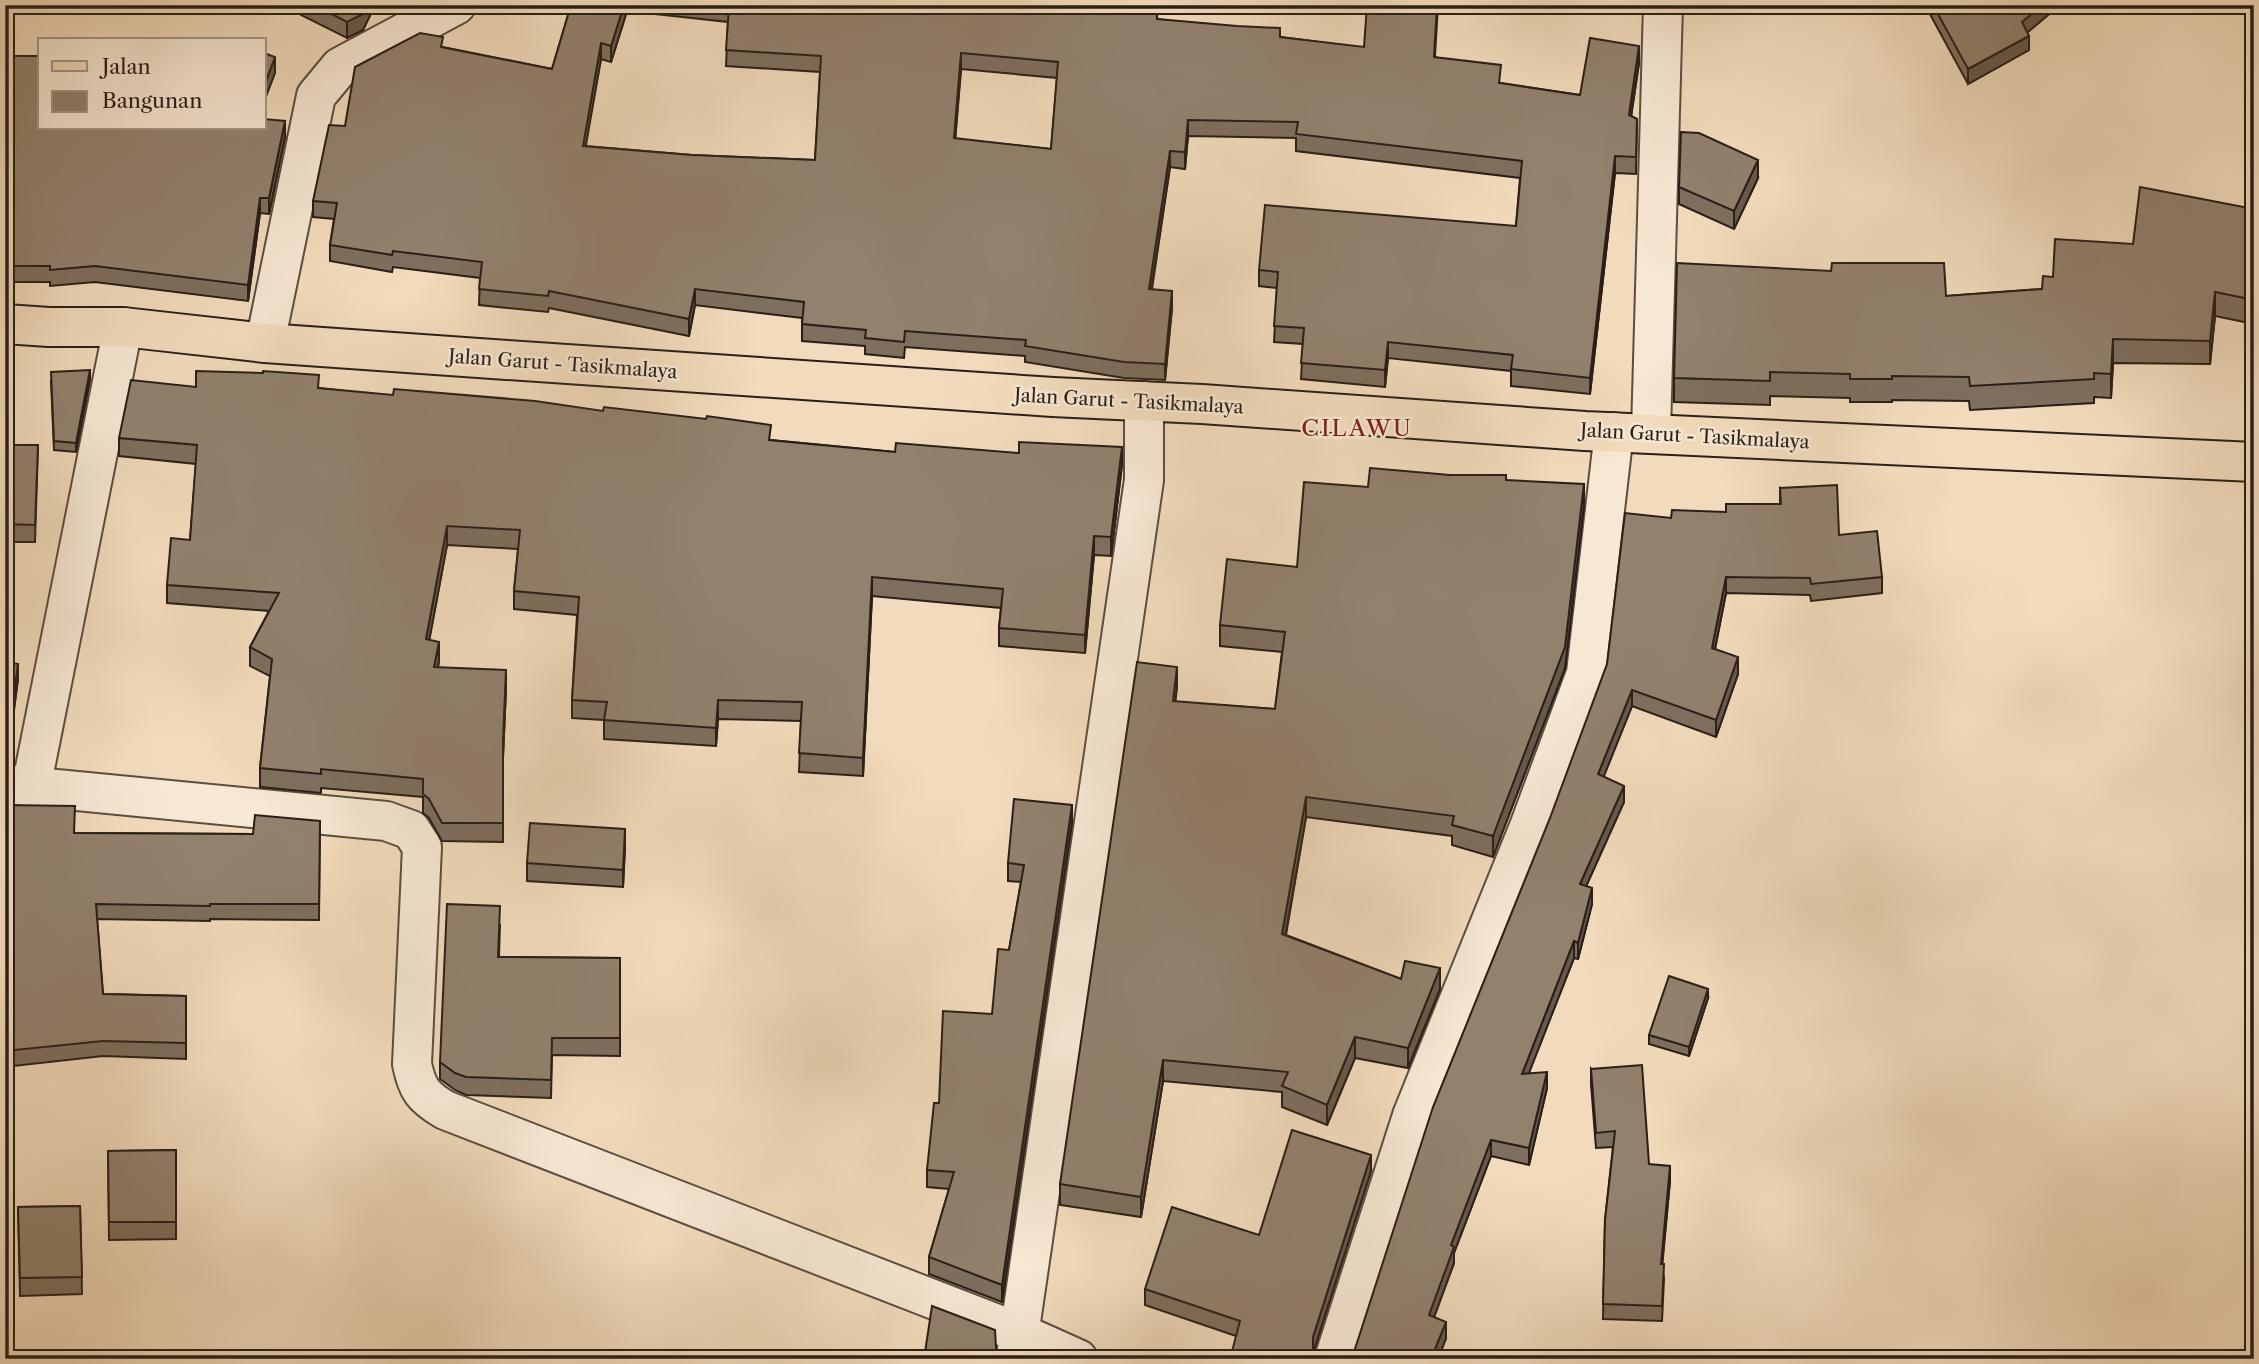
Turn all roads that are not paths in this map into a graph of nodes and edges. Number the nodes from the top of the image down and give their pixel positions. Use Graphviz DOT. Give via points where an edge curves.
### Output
graph roads {
  1 [pos="456,5"];
  2 [pos="1663,5"];
  3 [pos="5,324"];
  4 [pos="123,327"];
  5 [pos="265,343"];
  6 [pos="1144,401"];
  7 [pos="1633,432"];
  8 [pos="2254,462"];
  9 [pos="18,786"];
  10 [pos="1018,1346"];
  11 [pos="1078,1359"];
  12 [pos="1334,1359"];
  1 -- 5 [label="street" via="340,67 316,96"];
  2 -- 7 [label="street"];
  3 -- 4 [label="main road, Jalan Garut - Tasikmalaya"];
  4 -- 5 [label="main road, Jalan Garut - Tasikmalaya"];
  4 -- 9 [label="street"];
  5 -- 6 [label="main road, Jalan Garut - Tasikmalaya"];
  6 -- 7 [label="main road, Jalan Garut - Tasikmalaya"];
  6 -- 10 [label="street" via="1144,480"];
  7 -- 8 [label="main road, Jalan Garut - Tasikmalaya"];
  7 -- 12 [label="street" via="1586,673 1412,1116"];
  9 -- 10 [label="street" via="386,821 411,830 422,847 412,1064 416,1083 428,1100"];
  10 -- 11 [label="street"];
}
